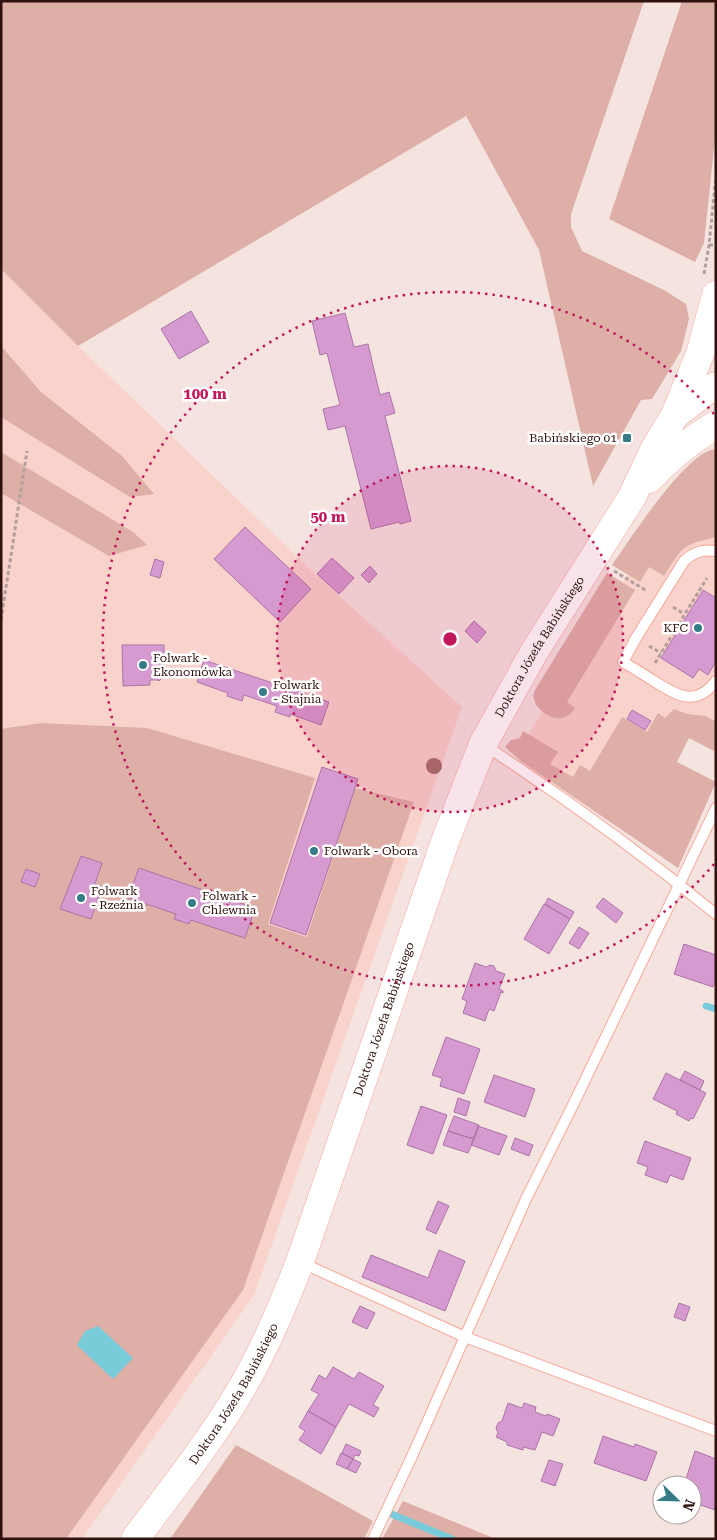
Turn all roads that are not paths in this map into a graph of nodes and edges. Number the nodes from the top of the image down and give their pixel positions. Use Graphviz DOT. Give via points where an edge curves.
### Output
graph roads {
  1 [pos="716,295"];
  2 [pos="716,386"];
  3 [pos="675,415"];
  4 [pos="716,425"];
  5 [pos="632,496"];
  6 [pos="716,551"];
  7 [pos="716,681"];
  8 [pos="483,744"];
  9 [pos="716,808"];
  10 [pos="680,885"];
  11 [pos="716,914"];
  12 [pos="300,1262"];
  13 [pos="464,1337"];
  14 [pos="716,1431"];
  15 [pos="135,1539"];
  16 [pos="373,1539"];
  1 -- 3 [label="street, Doktora Józefa Babińskiego" via="700,354"];
  2 -- 3 [label="street, Doktora Józefa Babińskiego" via="706,390"];
  3 -- 5 [label="street, Doktora Józefa Babińskiego"];
  4 -- 5 [label="street, Doktora Józefa Babińskiego" via="667,460"];
  5 -- 8 [label="street, Doktora Józefa Babińskiego" via="534,652"];
  6 -- 7 [label="lane" via="696,552 684,561 623,662 677,695 686,697 703,694"];
  8 -- 10 [label="lane"];
  8 -- 12 [label="street, Doktora Józefa Babińskiego" via="446,839"];
  9 -- 10 [label="lane"];
  10 -- 11 [label="lane"];
  10 -- 13 [label="lane" via="526,1199"];
  12 -- 13 [label="lane"];
  12 -- 15 [label="street, Doktora Józefa Babińskiego" via="245,1382 221,1421"];
  13 -- 14 [label="lane"];
  13 -- 16 [label="lane"];
}
